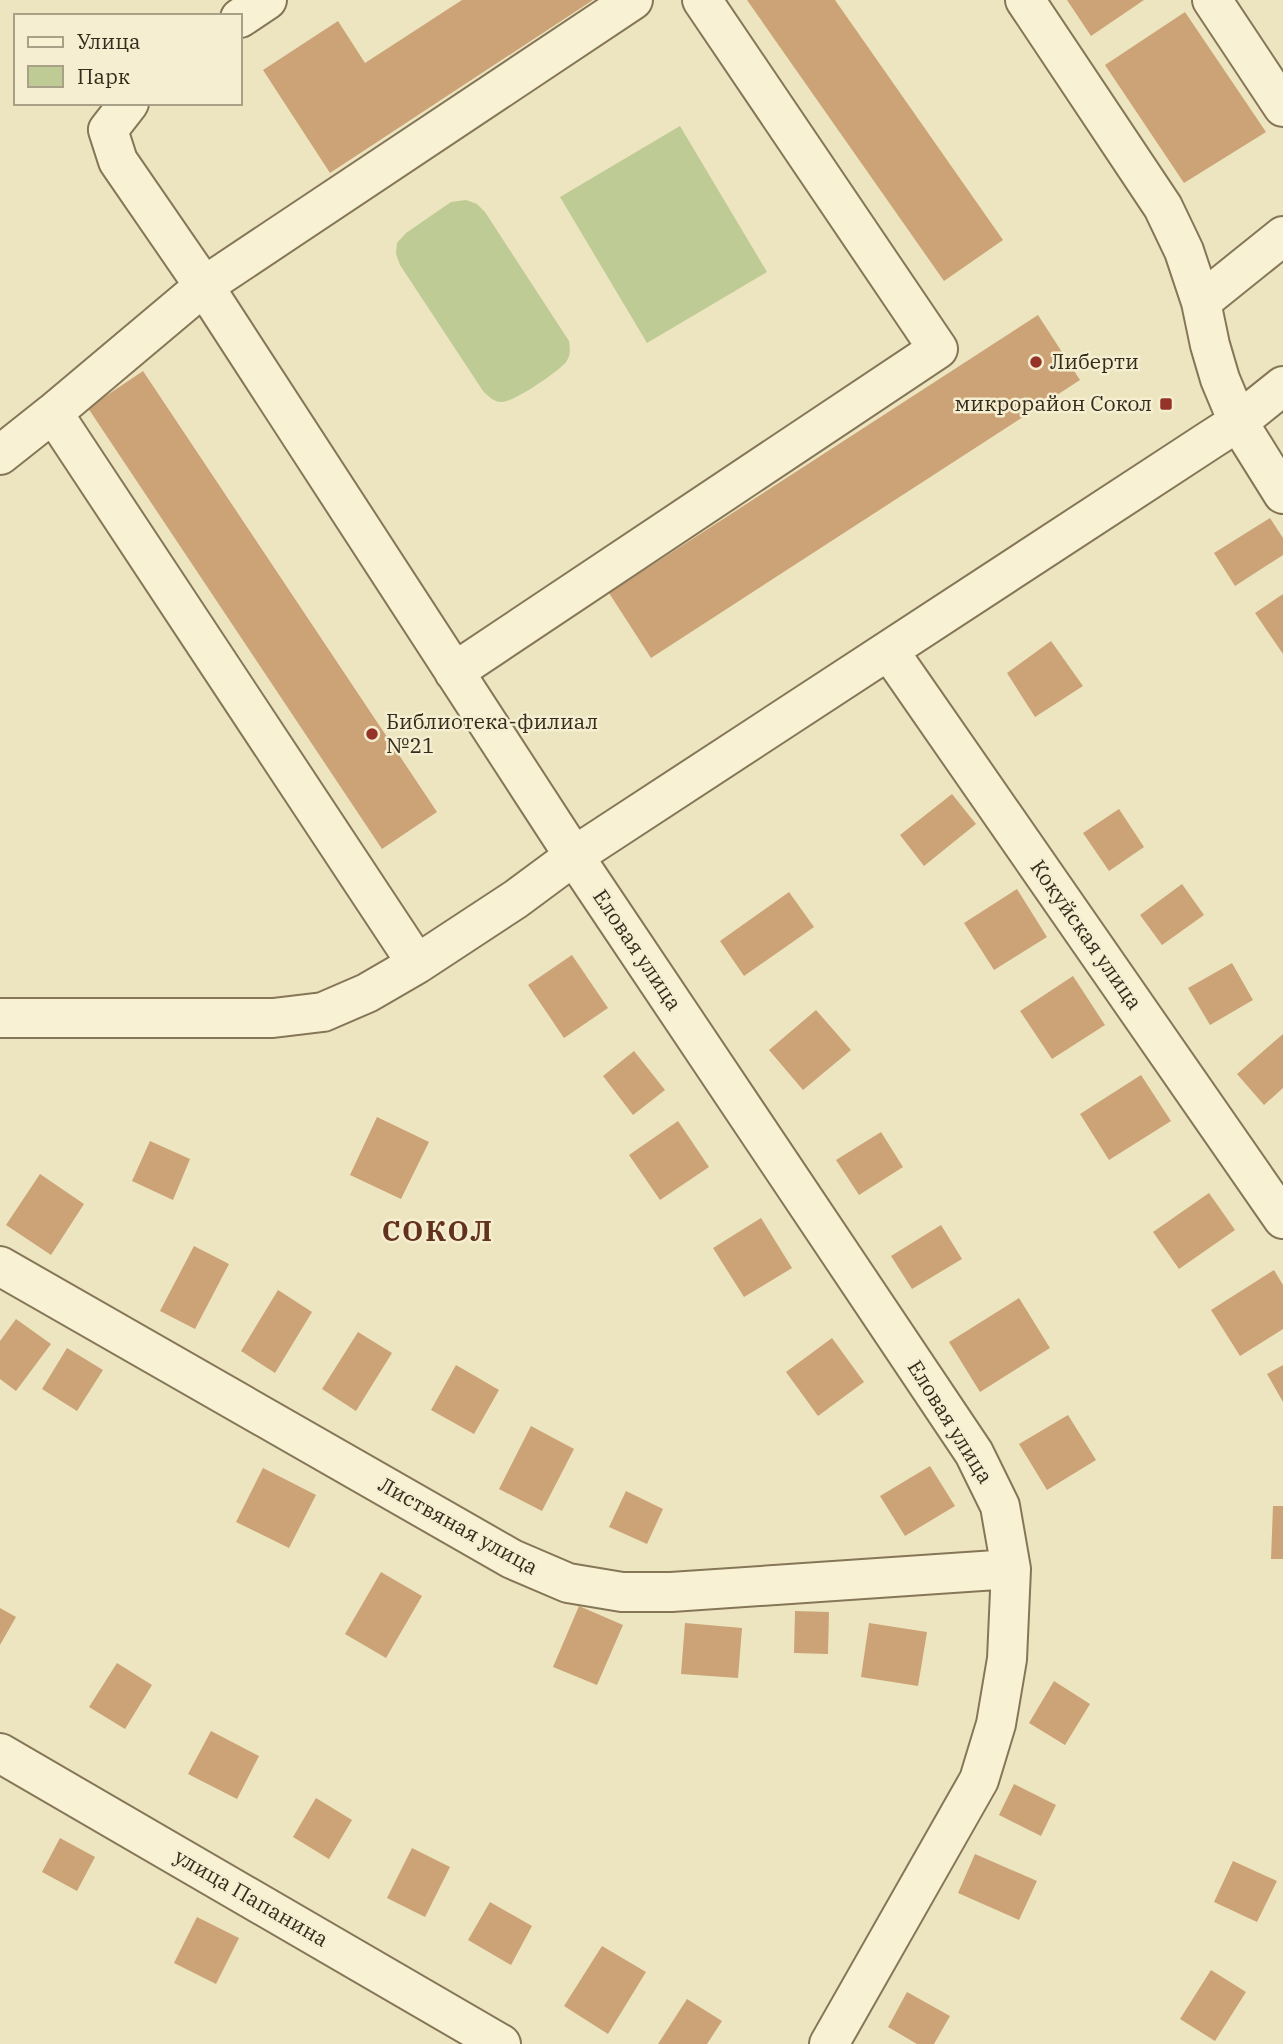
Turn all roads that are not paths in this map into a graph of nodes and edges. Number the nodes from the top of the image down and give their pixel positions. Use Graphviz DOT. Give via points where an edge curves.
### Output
graph roads {
  1 [pos="267,0"];
  2 [pos="633,0"];
  3 [pos="702,0"];
  4 [pos="1025,0"];
  5 [pos="1212,0"];
  6 [pos="242,17"];
  7 [pos="127,105"];
  8 [pos="1283,107"];
  9 [pos="1283,236"];
  10 [pos="204,286"];
  11 [pos="1201,302"];
  12 [pos="1283,386"];
  13 [pos="53,413"];
  14 [pos="1238,422"];
  15 [pos="0,455"];
  16 [pos="1283,495"];
  17 [pos="889,651"];
  18 [pos="454,672"];
  19 [pos="574,856"];
  20 [pos="417,964"];
  21 [pos="0,1018"];
  22 [pos="1283,1219"];
  23 [pos="0,1266"];
  24 [pos="1011,1569"];
  25 [pos="0,1753"];
  26 [pos="501,2044"];
  27 [pos="829,2044"];
  1 -- 6 [label="street"];
  2 -- 10 [label="street"];
  3 -- 18 [label="street" via="938,349"];
  4 -- 11 [label="street" via="1163,207"];
  5 -- 8 [label="street"];
  7 -- 10 [label="street, Еловая улица" via="108,130 118,161"];
  9 -- 11 [label="street"];
  10 -- 13 [label="street"];
  10 -- 18 [label="street, Еловая улица"];
  11 -- 14 [label="street" via="1220,379"];
  12 -- 14 [label="street"];
  13 -- 15 [label="street"];
  13 -- 20 [label="street"];
  14 -- 16 [label="street"];
  14 -- 17 [label="street"];
  17 -- 19 [label="street"];
  17 -- 22 [label="street, Кокуйская улица"];
  18 -- 19 [label="street, Еловая улица"];
  19 -- 20 [label="street"];
  19 -- 24 [label="street, Еловая улица" via="974,1453 1000,1506"];
  20 -- 21 [label="street" via="323,1012 273,1018"];
  23 -- 24 [label="street, Листвяная улица" via="512,1559 568,1583 622,1592 671,1592"];
  24 -- 27 [label="street, Еловая улица" via="1007,1659 996,1724 979,1780"];
  25 -- 26 [label="street, улица Папанина"];
}
